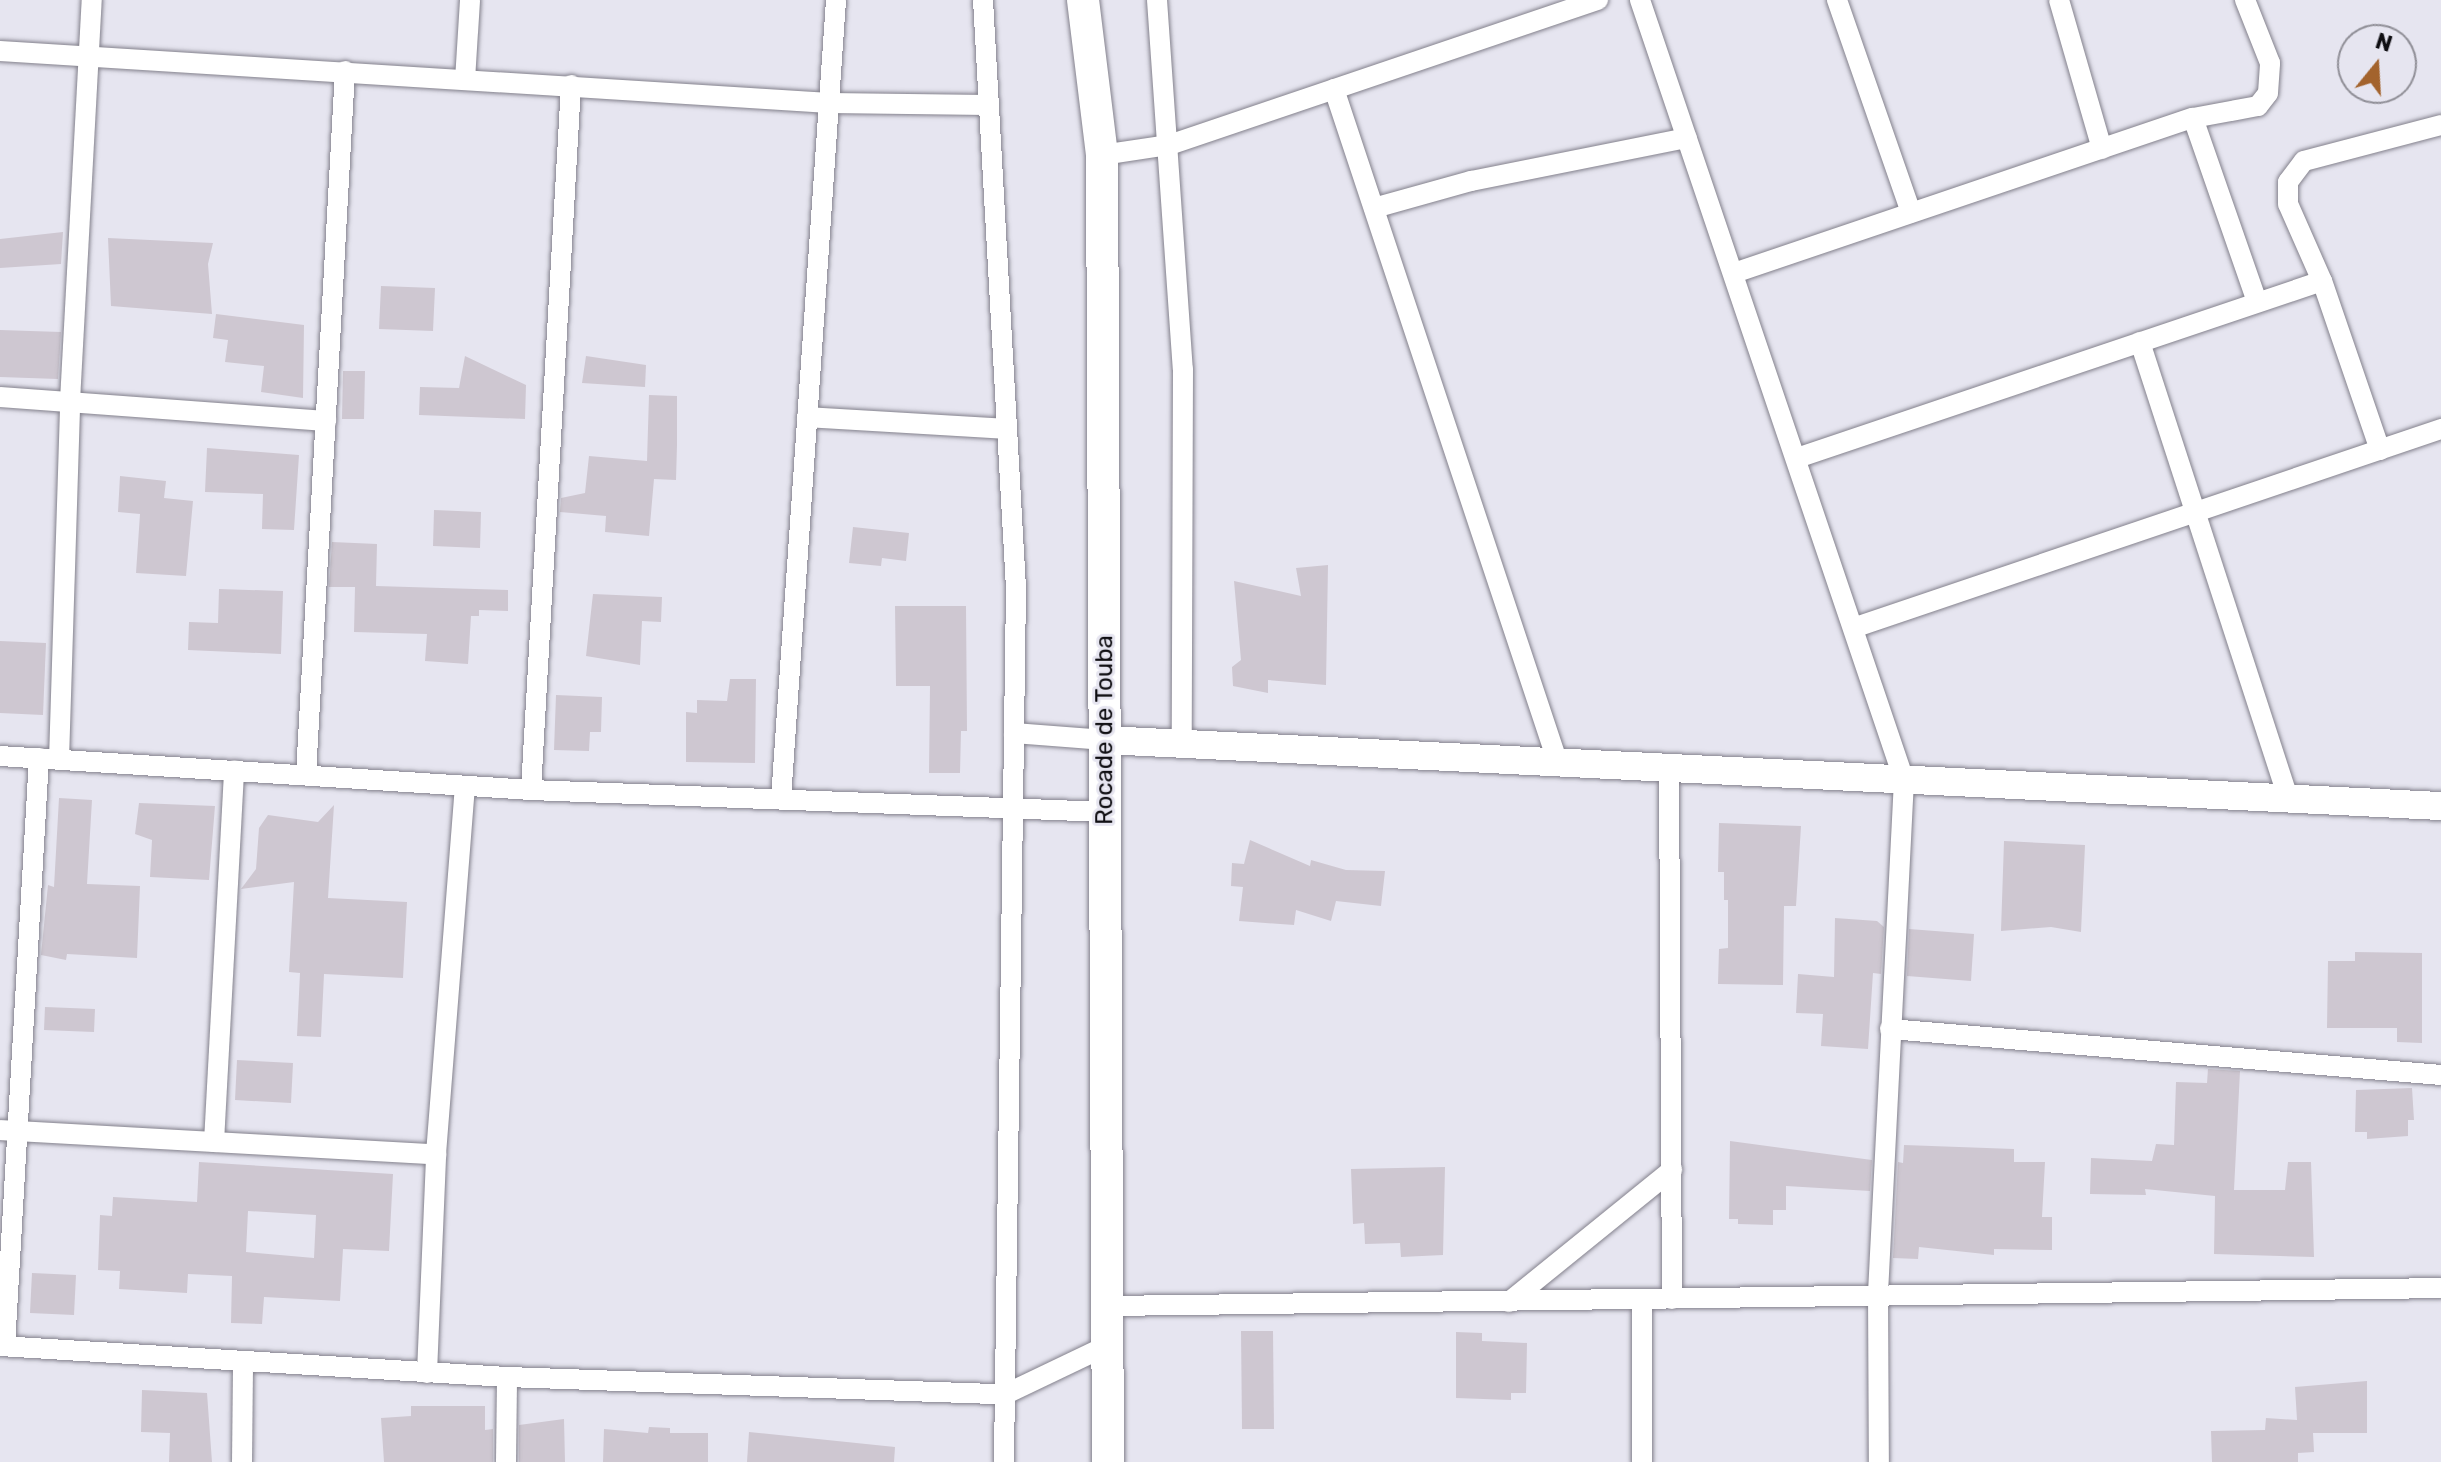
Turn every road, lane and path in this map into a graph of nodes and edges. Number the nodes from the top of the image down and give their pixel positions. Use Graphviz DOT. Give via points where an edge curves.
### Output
graph roads {
  1 [pos="92,0"];
  2 [pos="470,0"];
  3 [pos="836,0"];
  4 [pos="983,0"];
  5 [pos="1083,0"];
  6 [pos="1157,0"];
  7 [pos="1598,0"];
  8 [pos="1640,0"];
  9 [pos="1837,0"];
  10 [pos="2059,0"];
  11 [pos="2245,0"];
  12 [pos="0,51"];
  13 [pos="89,56"];
  14 [pos="345,71"];
  15 [pos="465,80"];
  16 [pos="571,85"];
  17 [pos="1334,89"];
  18 [pos="829,103"];
  19 [pos="987,105"];
  20 [pos="2193,118"];
  21 [pos="2441,125"];
  22 [pos="1687,138"];
  23 [pos="1169,145"];
  24 [pos="2102,149"];
  25 [pos="1102,155"];
  26 [pos="1374,208"];
  27 [pos="1911,213"];
  28 [pos="1734,273"];
  29 [pos="2322,281"];
  30 [pos="2257,302"];
  31 [pos="2140,342"];
  32 [pos="0,397"];
  33 [pos="70,401"];
  34 [pos="807,417"];
  35 [pos="326,421"];
  36 [pos="1007,429"];
  37 [pos="2441,429"];
  38 [pos="2380,450"];
  39 [pos="1797,458"];
  40 [pos="2199,511"];
  41 [pos="1856,627"];
  42 [pos="1014,733"];
  43 [pos="1105,740"];
  44 [pos="1182,744"];
  45 [pos="0,756"];
  46 [pos="49,759"];
  47 [pos="1558,763"];
  48 [pos="1669,768"];
  49 [pos="234,771"];
  50 [pos="306,775"];
  51 [pos="1904,780"];
  52 [pos="465,786"];
  53 [pos="531,790"];
  54 [pos="2288,798"];
  55 [pos="781,799"];
  56 [pos="2441,806"];
  57 [pos="1014,808"];
  58 [pos="1106,812"];
  59 [pos="1890,1029"];
  60 [pos="2441,1075"];
  61 [pos="8,1130"];
  62 [pos="214,1142"];
  63 [pos="436,1154"];
  64 [pos="1672,1170"];
  65 [pos="2441,1288"];
  66 [pos="1878,1293"];
  67 [pos="1642,1299"];
  68 [pos="1672,1299"];
  69 [pos="1509,1302"];
  70 [pos="1108,1306"];
  71 [pos="2,1346"];
  72 [pos="1106,1346"];
  73 [pos="243,1361"];
  74 [pos="427,1373"];
  75 [pos="507,1377"];
  76 [pos="1006,1394"];
  77 [pos="242,1462"];
  78 [pos="506,1462"];
  79 [pos="1004,1462"];
  80 [pos="1108,1462"];
  81 [pos="1642,1462"];
  82 [pos="1879,1462"];
  1 -- 13 [label="street"];
  2 -- 15 [label="street"];
  3 -- 18 [label="street"];
  4 -- 19 [label="street"];
  5 -- 25 [label="main road, Rocade de Touba"];
  6 -- 23 [label="street"];
  7 -- 17 [label="street"];
  8 -- 22 [label="street"];
  9 -- 27 [label="street"];
  10 -- 24 [label="street"];
  11 -- 20 [label="street" via="2270,63 2268,93 2258,106"];
  12 -- 13 [label="street"];
  13 -- 14 [label="street"];
  13 -- 33 [label="street"];
  14 -- 15 [label="street"];
  14 -- 35 [label="street"];
  15 -- 16 [label="street"];
  16 -- 18 [label="street"];
  16 -- 53 [label="street"];
  17 -- 23 [label="street"];
  17 -- 26 [label="street"];
  18 -- 19 [label="street"];
  18 -- 34 [label="street"];
  19 -- 36 [label="street"];
  20 -- 24 [label="street"];
  20 -- 30 [label="street"];
  21 -- 29 [label="street" via="2304,161 2288,182 2288,204"];
  22 -- 26 [label="street" via="1471,181"];
  22 -- 28 [label="street"];
  23 -- 25 [label="street"];
  23 -- 44 [label="street" via="1183,369"];
  24 -- 27 [label="street"];
  25 -- 43 [label="main road, Rocade de Touba"];
  26 -- 47 [label="street"];
  27 -- 28 [label="street"];
  28 -- 39 [label="street"];
  29 -- 30 [label="street"];
  29 -- 38 [label="street"];
  30 -- 31 [label="street"];
  31 -- 39 [label="street"];
  31 -- 40 [label="street"];
  32 -- 33 [label="street"];
  33 -- 35 [label="street"];
  33 -- 46 [label="street"];
  34 -- 36 [label="street"];
  34 -- 55 [label="street"];
  35 -- 50 [label="street"];
  36 -- 42 [label="street" via="1016,589"];
  37 -- 38 [label="street"];
  38 -- 40 [label="street"];
  39 -- 41 [label="street"];
  40 -- 41 [label="street"];
  40 -- 54 [label="street"];
  41 -- 51 [label="street"];
  42 -- 43 [label="street"];
  42 -- 57 [label="street"];
  43 -- 44 [label="main road"];
  43 -- 58 [label="main road, Rocade de Touba"];
  44 -- 47 [label="main road"];
  45 -- 46 [label="street"];
  46 -- 49 [label="street"];
  46 -- 61 [label="street"];
  47 -- 48 [label="main road"];
  48 -- 51 [label="main road"];
  48 -- 64 [label="street"];
  49 -- 50 [label="street"];
  49 -- 62 [label="street"];
  50 -- 52 [label="street"];
  51 -- 54 [label="main road"];
  51 -- 59 [label="street"];
  52 -- 53 [label="street"];
  52 -- 63 [label="street"];
  53 -- 55 [label="street"];
  54 -- 56 [label="main road"];
  55 -- 57 [label="street"];
  57 -- 58 [label="street"];
  57 -- 76 [label="street"];
  58 -- 70 [label="main road, Rocade de Touba"];
  59 -- 60 [label="street"];
  59 -- 66 [label="street"];
  61 -- 62 [label="street"];
  61 -- 71 [label="street"];
  62 -- 63 [label="street"];
  63 -- 74 [label="street"];
  64 -- 68 [label="street"];
  64 -- 69 [label="street"];
  65 -- 66 [label="street"];
  66 -- 68 [label="street"];
  66 -- 82 [label="street"];
  67 -- 68 [label="street"];
  67 -- 69 [label="street"];
  67 -- 81 [label="street"];
  69 -- 70 [label="street"];
  70 -- 72 [label="main road, Rocade de Touba"];
  71 -- 73 [label="street"];
  72 -- 76 [label="street"];
  72 -- 80 [label="main road, Rocade de Touba"];
  73 -- 74 [label="street"];
  73 -- 77 [label="street"];
  74 -- 75 [label="street"];
  75 -- 76 [label="street"];
  75 -- 78 [label="street"];
  76 -- 79 [label="street"];
}
